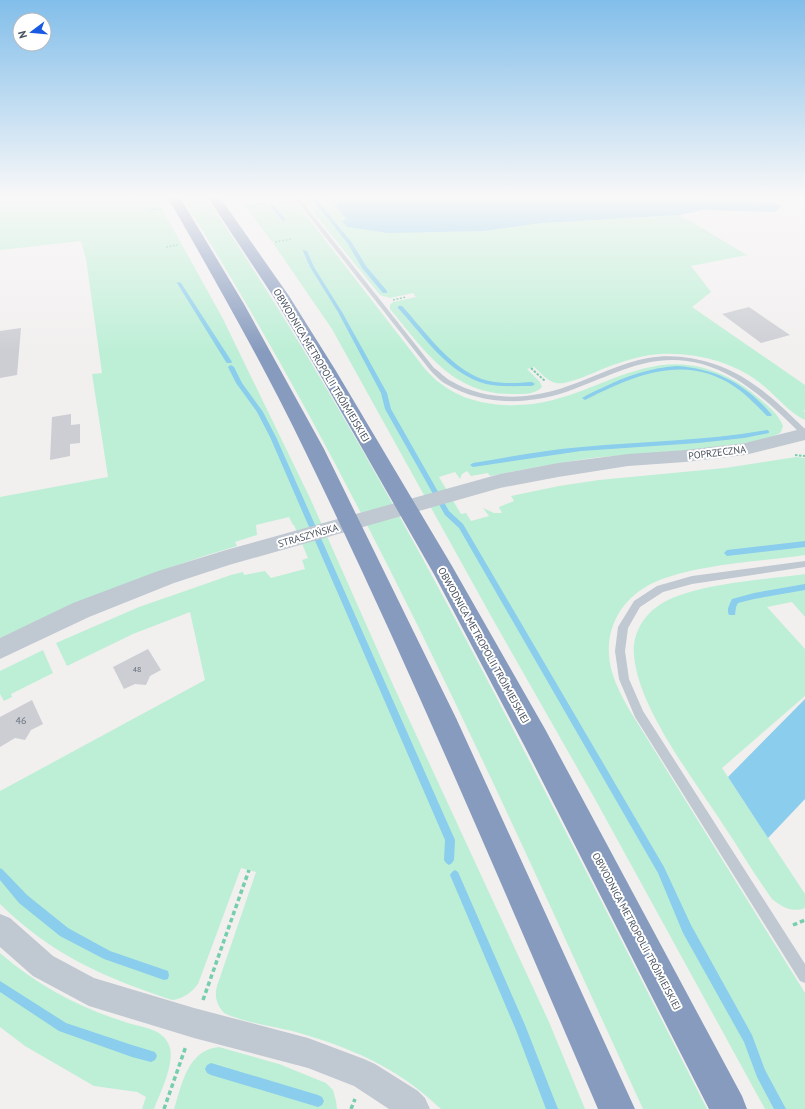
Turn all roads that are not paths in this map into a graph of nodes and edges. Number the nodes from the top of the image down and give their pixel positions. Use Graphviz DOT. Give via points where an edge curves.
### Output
graph roads {
  1 [pos="193,248"];
  2 [pos="248,248"];
  3 [pos="336,248"];
  4 [pos="805,434"];
  5 [pos="628,460"];
  6 [pos="805,564"];
  7 [pos="0,649"];
  8 [pos="0,928"];
  9 [pos="805,976"];
  10 [pos="414,1109"];
  11 [pos="617,1109"];
  12 [pos="729,1109"];
  1 -- 11 [label="highway" via="236,304 314,449 447,726"];
  2 -- 12 [label="highway, OBWODNICA METROPOLII TRÓJMIEJSKIEJ" via="327,371 444,572 535,738"];
  3 -- 4 [label="lane" via="432,369 450,384 475,395 520,400 543,397 640,362 677,359 701,362 738,376 757,388"];
  4 -- 5 [label="street, POPRZECZNA" via="745,449"];
  5 -- 7 [label="street, STRASZYŃSKA" via="500,482 226,558 166,577 81,610"];
  6 -- 9 [label="lane" via="692,580 660,589 637,604 623,627 620,652 624,679 639,714"];
  8 -- 10 [label="street" via="43,966 89,991 194,1023 308,1053 364,1075"];
}
